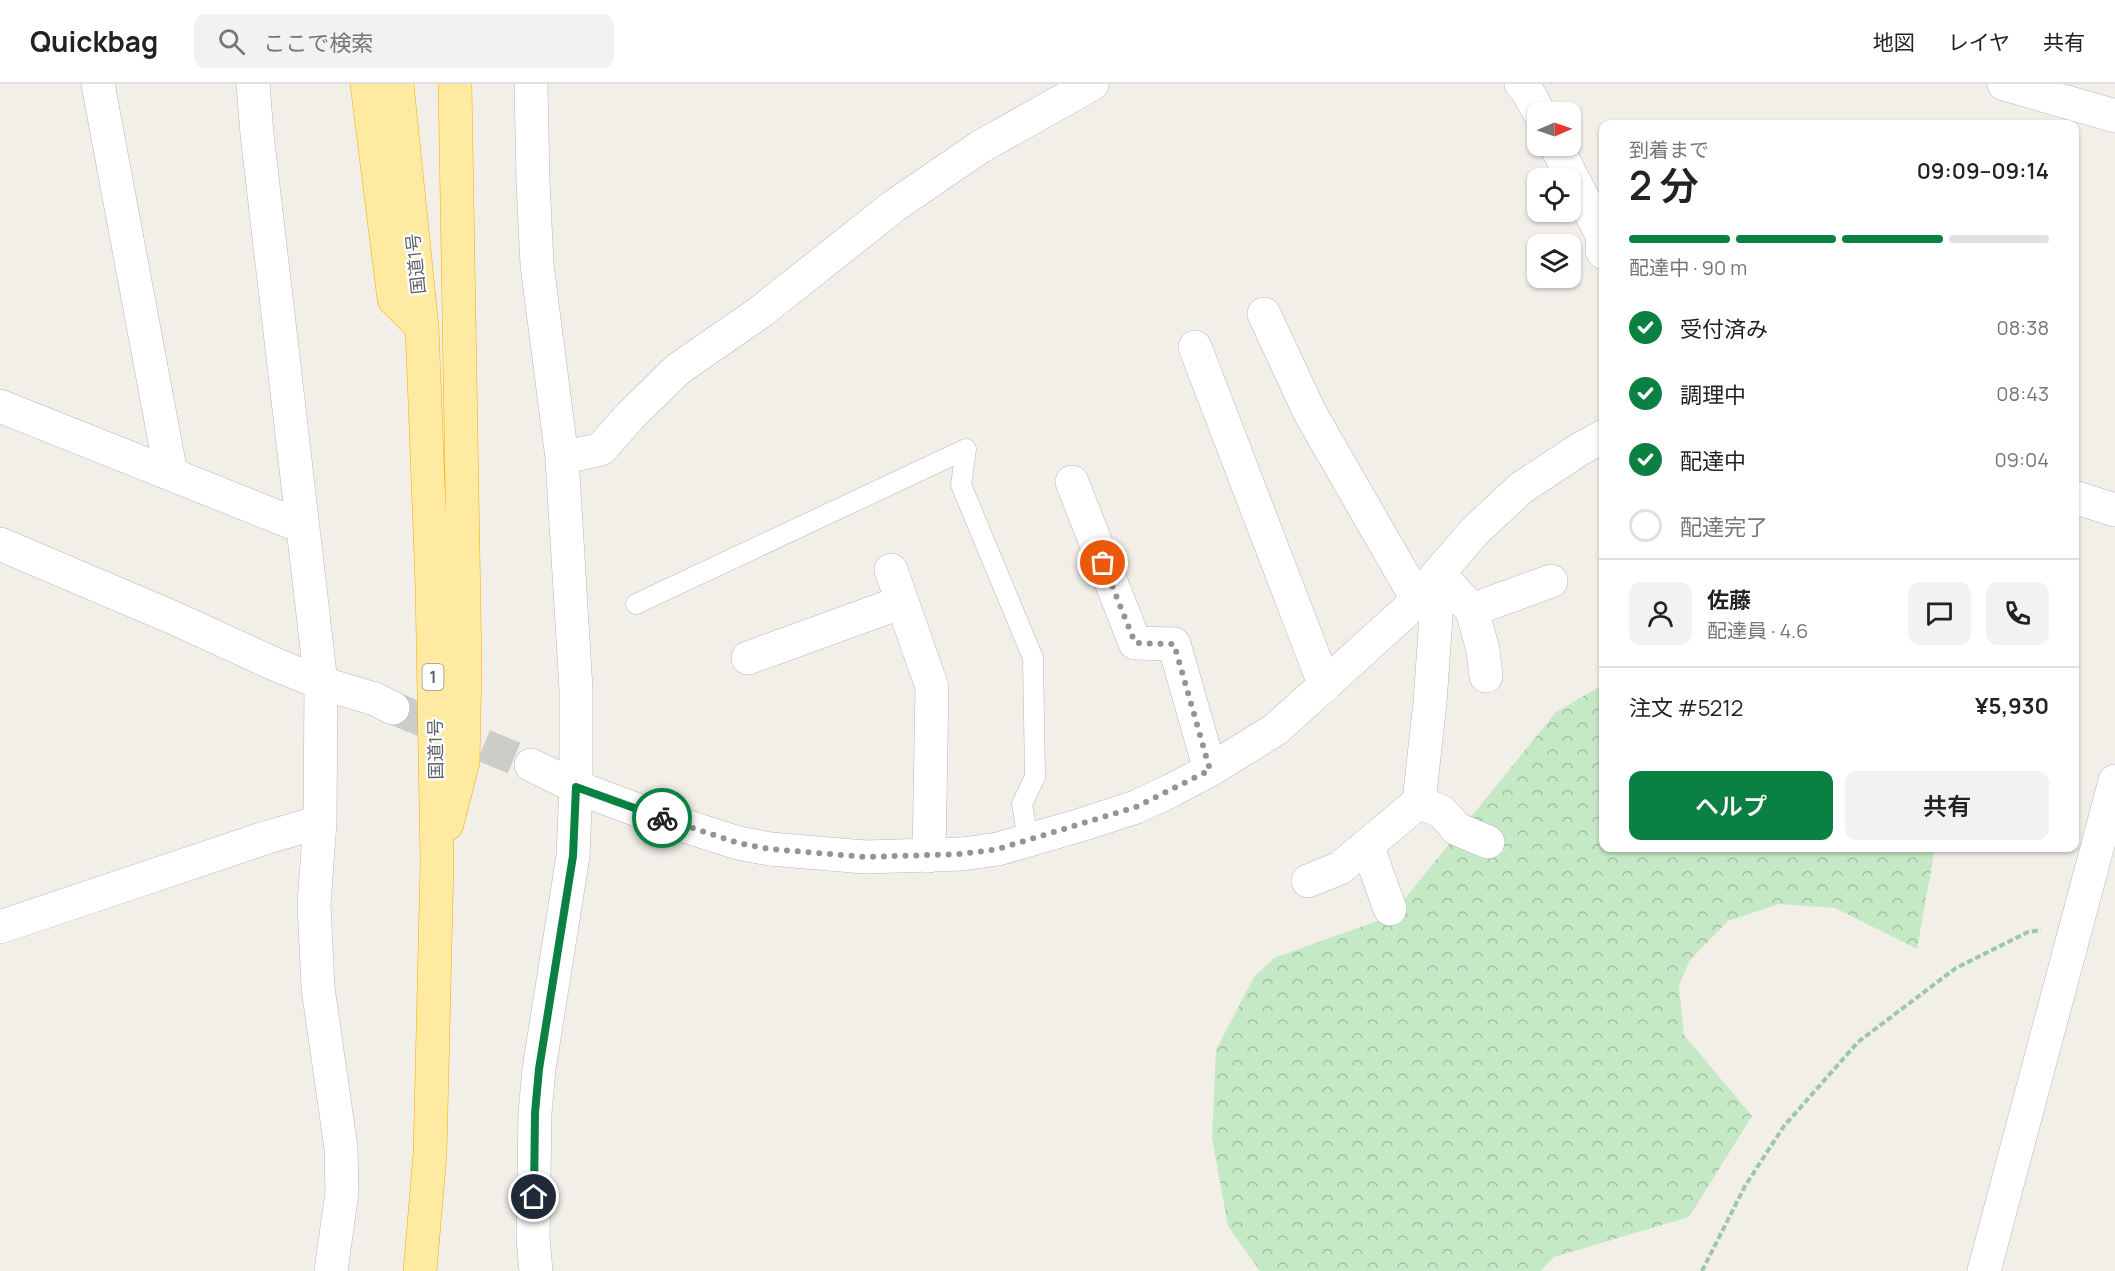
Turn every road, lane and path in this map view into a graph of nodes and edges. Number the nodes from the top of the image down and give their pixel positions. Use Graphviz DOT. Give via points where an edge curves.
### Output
graph roads {
  1 [pos="98,84"];
  2 [pos="253,84"];
  3 [pos="367,84"];
  4 [pos="397,84"];
  5 [pos="455,84"];
  6 [pos="531,84"];
  7 [pos="1092,84"];
  8 [pos="1521,84"];
  9 [pos="2004,84"];
  10 [pos="1533,102"];
  11 [pos="2115,116"];
  12 [pos="1561,156"];
  13 [pos="1599,229"];
  14 [pos="1264,314"];
  15 [pos="422,327"];
  16 [pos="1195,347"];
  17 [pos="0,406"];
  18 [pos="1599,439"];
  19 [pos="562,458"];
  20 [pos="171,474"];
  21 [pos="1072,482"];
  22 [pos="2079,499"];
  23 [pos="2115,510"];
  24 [pos="303,527"];
  25 [pos="0,544"];
  26 [pos="891,570"];
  27 [pos="1439,574"];
  28 [pos="1551,581"];
  29 [pos="1418,599"];
  30 [pos="902,602"];
  31 [pos="636,604"];
  32 [pos="1472,609"];
  33 [pos="748,658"];
  34 [pos="1486,676"];
  35 [pos="321,683"];
  36 [pos="1325,686"];
  37 [pos="393,708"];
  38 [pos="531,765"];
  39 [pos="1210,770"];
  40 [pos="2115,781"];
  41 [pos="576,787"];
  42 [pos="1419,802"];
  43 [pos="320,822"];
  44 [pos="1028,840"];
  45 [pos="1488,842"];
  46 [pos="1367,845"];
  47 [pos="929,856"];
  48 [pos="437,863"];
  49 [pos="1308,881"];
  50 [pos="1390,909"];
  51 [pos="2077,925"];
  52 [pos="0,927"];
  53 [pos="331,1271"];
  54 [pos="420,1271"];
  55 [pos="536,1271"];
  56 [pos="1702,1271"];
  57 [pos="1984,1271"];
  1 -- 20 [label="street"];
  2 -- 24 [label="street"];
  3 -- 15 [label="highway" via="394,299"];
  4 -- 15 [label="highway, 国道1号 / 1"];
  5 -- 48 [label="highway, 1" via="465,687 463,762"];
  6 -- 19 [label="street" via="537,265"];
  7 -- 19 [label="street" via="980,147 894,206 759,313 678,369 601,448"];
  8 -- 10 [label="street"];
  9 -- 11 [label="street"];
  12 -- 13 [label="street"];
  14 -- 29 [label="street" via="1310,412"];
  15 -- 48 [label="highway, 国道1号 / 1"];
  16 -- 36 [label="street"];
  17 -- 20 [label="street"];
  18 -- 27 [label="street" via="1521,488"];
  19 -- 41 [label="street" via="576,689"];
  20 -- 24 [label="street"];
  21 -- 39 [label="street" via="1135,643 1174,644"];
  22 -- 23 [label="street"];
  24 -- 35 [label="street"];
  25 -- 35 [label="street"];
  26 -- 30 [label="street"];
  27 -- 29 [label="street"];
  27 -- 32 [label="street"];
  27 -- 42 [label="street"];
  28 -- 32 [label="street"];
  29 -- 36 [label="street"];
  30 -- 33 [label="street"];
  30 -- 47 [label="street" via="932,687"];
  31 -- 44 [label="lane" via="966,449 962,485 1033,658 1035,777 1022,804"];
  32 -- 34 [label="street"];
  35 -- 37 [label="street"];
  35 -- 43 [label="street"];
  36 -- 39 [label="street" via="1276,729"];
  38 -- 41 [label="street"];
  39 -- 44 [label="street" via="1136,807"];
  40 -- 51 [label="street"];
  41 -- 47 [label="street" via="749,845 865,857"];
  41 -- 55 [label="street" via="573,856 536,1102"];
  42 -- 45 [label="street" via="1442,812 1457,829"];
  42 -- 46 [label="street"];
  43 -- 52 [label="street"];
  43 -- 53 [label="street" via="314,904 318,976 341,1148 342,1192"];
  44 -- 47 [label="street" via="998,849"];
  46 -- 49 [label="street" via="1340,868"];
  46 -- 50 [label="street"];
  48 -- 54 [label="highway, 国道1号 / 1" via="430,1154"];
  51 -- 56 [label="path" via="2028,932 1956,968 1858,1042 1784,1126 1745,1186"];
  51 -- 57 [label="street"];
}
